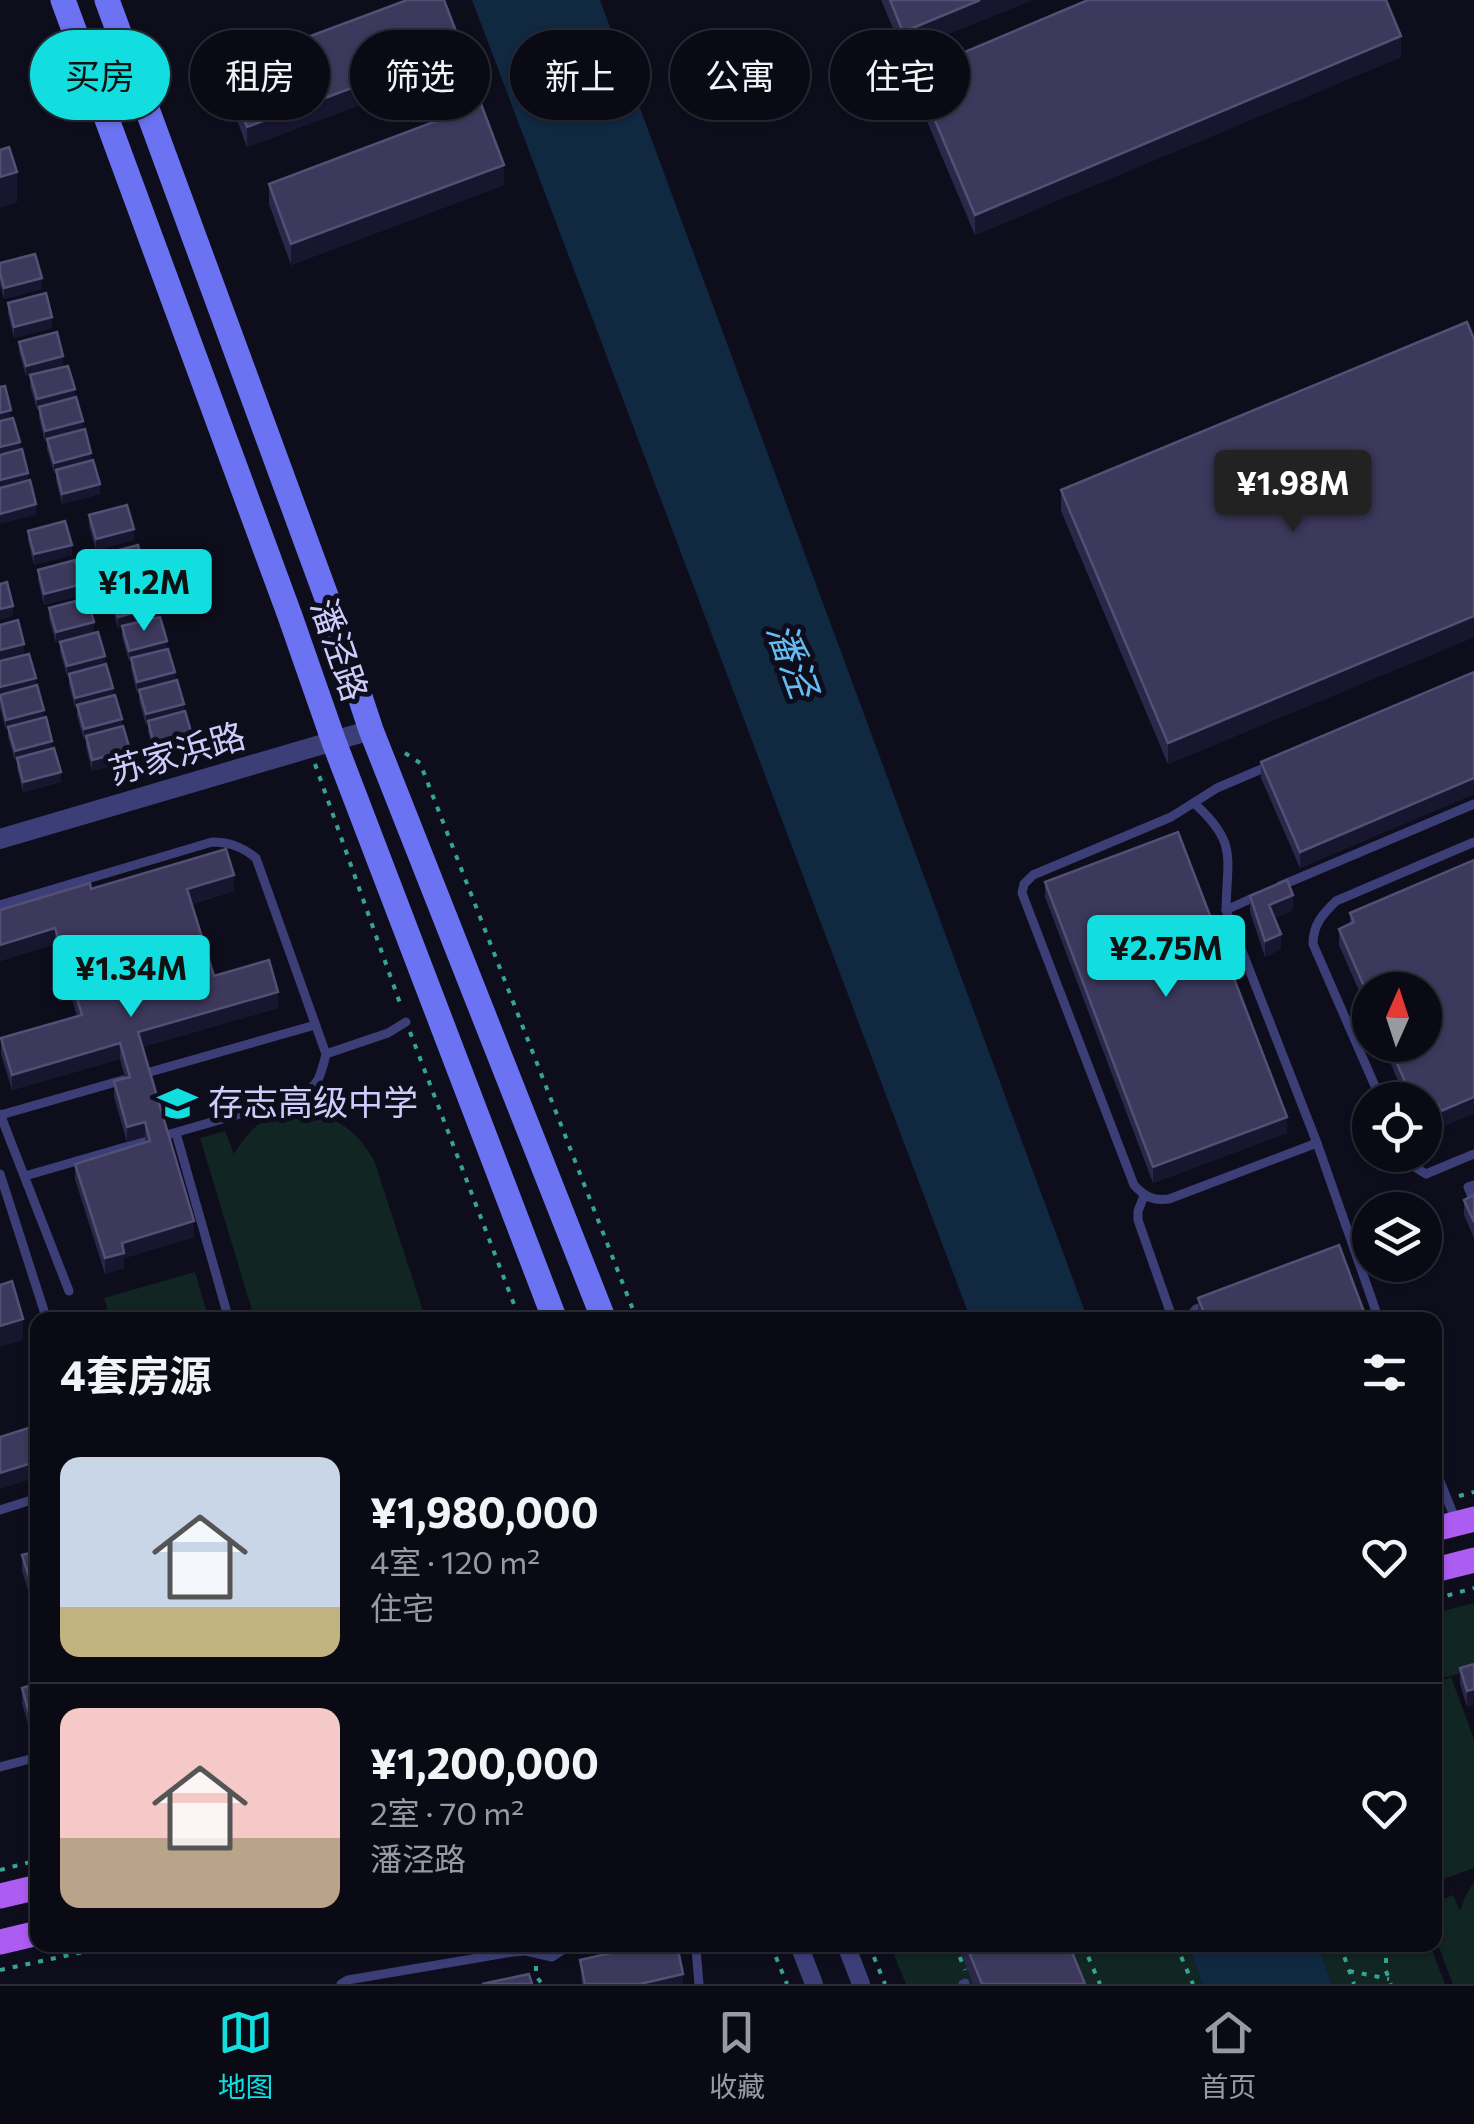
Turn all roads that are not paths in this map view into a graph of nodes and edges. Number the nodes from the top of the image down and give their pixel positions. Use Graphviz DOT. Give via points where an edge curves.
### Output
graph roads {
  1 [pos="63,0"];
  2 [pos="108,0"];
  3 [pos="371,730"];
  4 [pos="334,742"];
  5 [pos="1285,758"];
  6 [pos="1194,804"];
  7 [pos="1474,804"];
  8 [pos="0,839"];
  9 [pos="1474,842"];
  10 [pos="0,904"];
  11 [pos="1226,910"];
  12 [pos="406,1022"];
  13 [pos="315,1025"];
  14 [pos="326,1054"];
  15 [pos="1373,1082"];
  16 [pos="0,1114"];
  17 [pos="176,1132"];
  18 [pos="1317,1143"];
  19 [pos="1474,1154"];
  20 [pos="1442,1167"];
  21 [pos="0,1174"];
  22 [pos="24,1176"];
  23 [pos="1474,1185"];
  24 [pos="1144,1196"];
  25 [pos="1474,1201"];
  26 [pos="1352,1244"];
  27 [pos="1346,1258"];
  28 [pos="1352,1260"];
  29 [pos="1365,1282"];
  30 [pos="69,1291"];
  31 [pos="1214,1303"];
  32 [pos="44,1312"];
  33 [pos="228,1312"];
  34 [pos="552,1312"];
  35 [pos="601,1312"];
  36 [pos="1171,1312"];
  37 [pos="1194,1312"];
  38 [pos="1376,1312"];
  39 [pos="1442,1490"];
  40 [pos="30,1501"];
  41 [pos="0,1510"];
  42 [pos="1455,1524"];
  43 [pos="1474,1560"];
  44 [pos="1442,1568"];
  45 [pos="30,1759"];
  46 [pos="0,1767"];
  47 [pos="30,1889"];
  48 [pos="0,1896"];
  49 [pos="30,1935"];
  50 [pos="0,1942"];
  51 [pos="514,1952"];
  52 [pos="530,1952"];
  53 [pos="560,1952"];
  54 [pos="696,1952"];
  55 [pos="803,1952"];
  56 [pos="849,1952"];
  57 [pos="342,1984"];
  58 [pos="699,1984"];
  59 [pos="814,1984"];
  60 [pos="861,1984"];
  1 -- 4 [label="main road, 潘泾路"];
  2 -- 3 [label="main road, 潘泾路"];
  3 -- 4 [label="street, 苏家浜路"];
  3 -- 35 [label="main road, 潘泾路"];
  4 -- 8 [label="street, 苏家浜路"];
  4 -- 34 [label="main road, 潘泾路"];
  5 -- 6 [label="lane"];
  6 -- 11 [label="lane" via="1212,820 1228,852"];
  6 -- 24 [label="lane" via="1033,874 1022,893 1134,1186"];
  7 -- 11 [label="lane"];
  9 -- 15 [label="lane" via="1336,901 1314,930 1313,944"];
  10 -- 13 [label="lane" via="212,842 242,847 256,858"];
  11 -- 18 [label="lane"];
  12 -- 14 [label="lane"];
  13 -- 14 [label="lane"];
  13 -- 16 [label="lane"];
  14 -- 17 [label="lane" via="314,1088 302,1096"];
  16 -- 22 [label="lane"];
  17 -- 22 [label="lane"];
  17 -- 33 [label="lane"];
  18 -- 24 [label="lane" via="1170,1199"];
  18 -- 26 [label="lane"];
  19 -- 20 [label="lane"];
  21 -- 32 [label="lane"];
  22 -- 30 [label="lane"];
  23 -- 25 [label="lane" via="1468,1188"];
  24 -- 36 [label="lane" via="1138,1220"];
  27 -- 28 [label="lane"];
  29 -- 38 [label="lane"];
  31 -- 37 [label="lane"];
  39 -- 42 [label="lane"];
  40 -- 41 [label="lane"];
  43 -- 44 [label="main road"];
  45 -- 46 [label="lane"];
  47 -- 48 [label="main road"];
  49 -- 50 [label="main road"];
  51 -- 57 [label="lane"];
  52 -- 53 [label="lane"];
  54 -- 58 [label="lane"];
  55 -- 59 [label="street"];
  56 -- 60 [label="street"];
}
